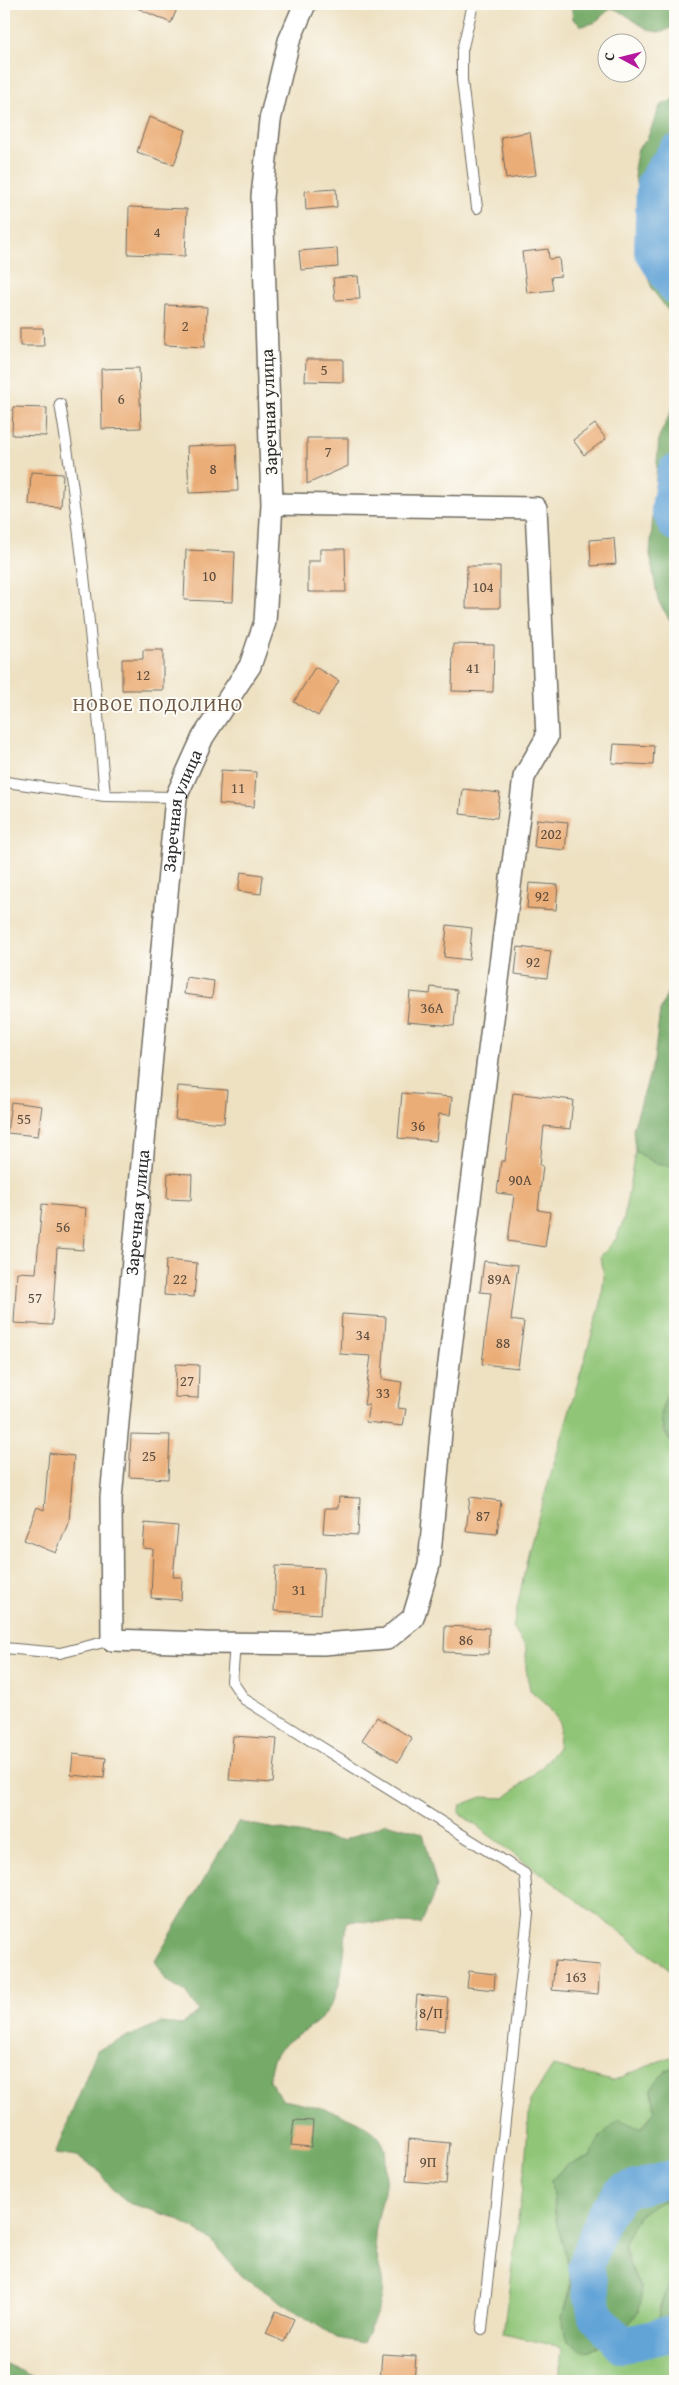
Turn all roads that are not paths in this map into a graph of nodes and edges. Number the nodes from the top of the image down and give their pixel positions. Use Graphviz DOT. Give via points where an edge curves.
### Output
graph roads {
  1 [pos="304,4"];
  2 [pos="473,4"];
  3 [pos="477,208"];
  4 [pos="60,404"];
  5 [pos="272,504"];
  6 [pos="4,784"];
  7 [pos="105,796"];
  8 [pos="176,797"];
  9 [pos="112,1640"];
  10 [pos="235,1644"];
  11 [pos="4,1648"];
  12 [pos="482,2329"];
  1 -- 5 [label="street, Заречная улица" via="289,42 270,120 262,197"];
  2 -- 3 [label="lane" via="462,50 462,80"];
  4 -- 7 [label="lane" via="95,666"];
  5 -- 8 [label="street, Заречная улица" via="265,622 250,666 203,737"];
  5 -- 10 [label="street" via="536,508 547,737 524,777 443,1410 429,1565 414,1618 387,1639 322,1644"];
  6 -- 7 [label="lane"];
  7 -- 8 [label="lane"];
  8 -- 9 [label="street, Заречная улица" via="111,1498"];
  9 -- 10 [label="street"];
  9 -- 11 [label="lane" via="60,1653"];
  10 -- 12 [label="lane" via="232,1681 244,1698 525,1874 528,1914"];
}
